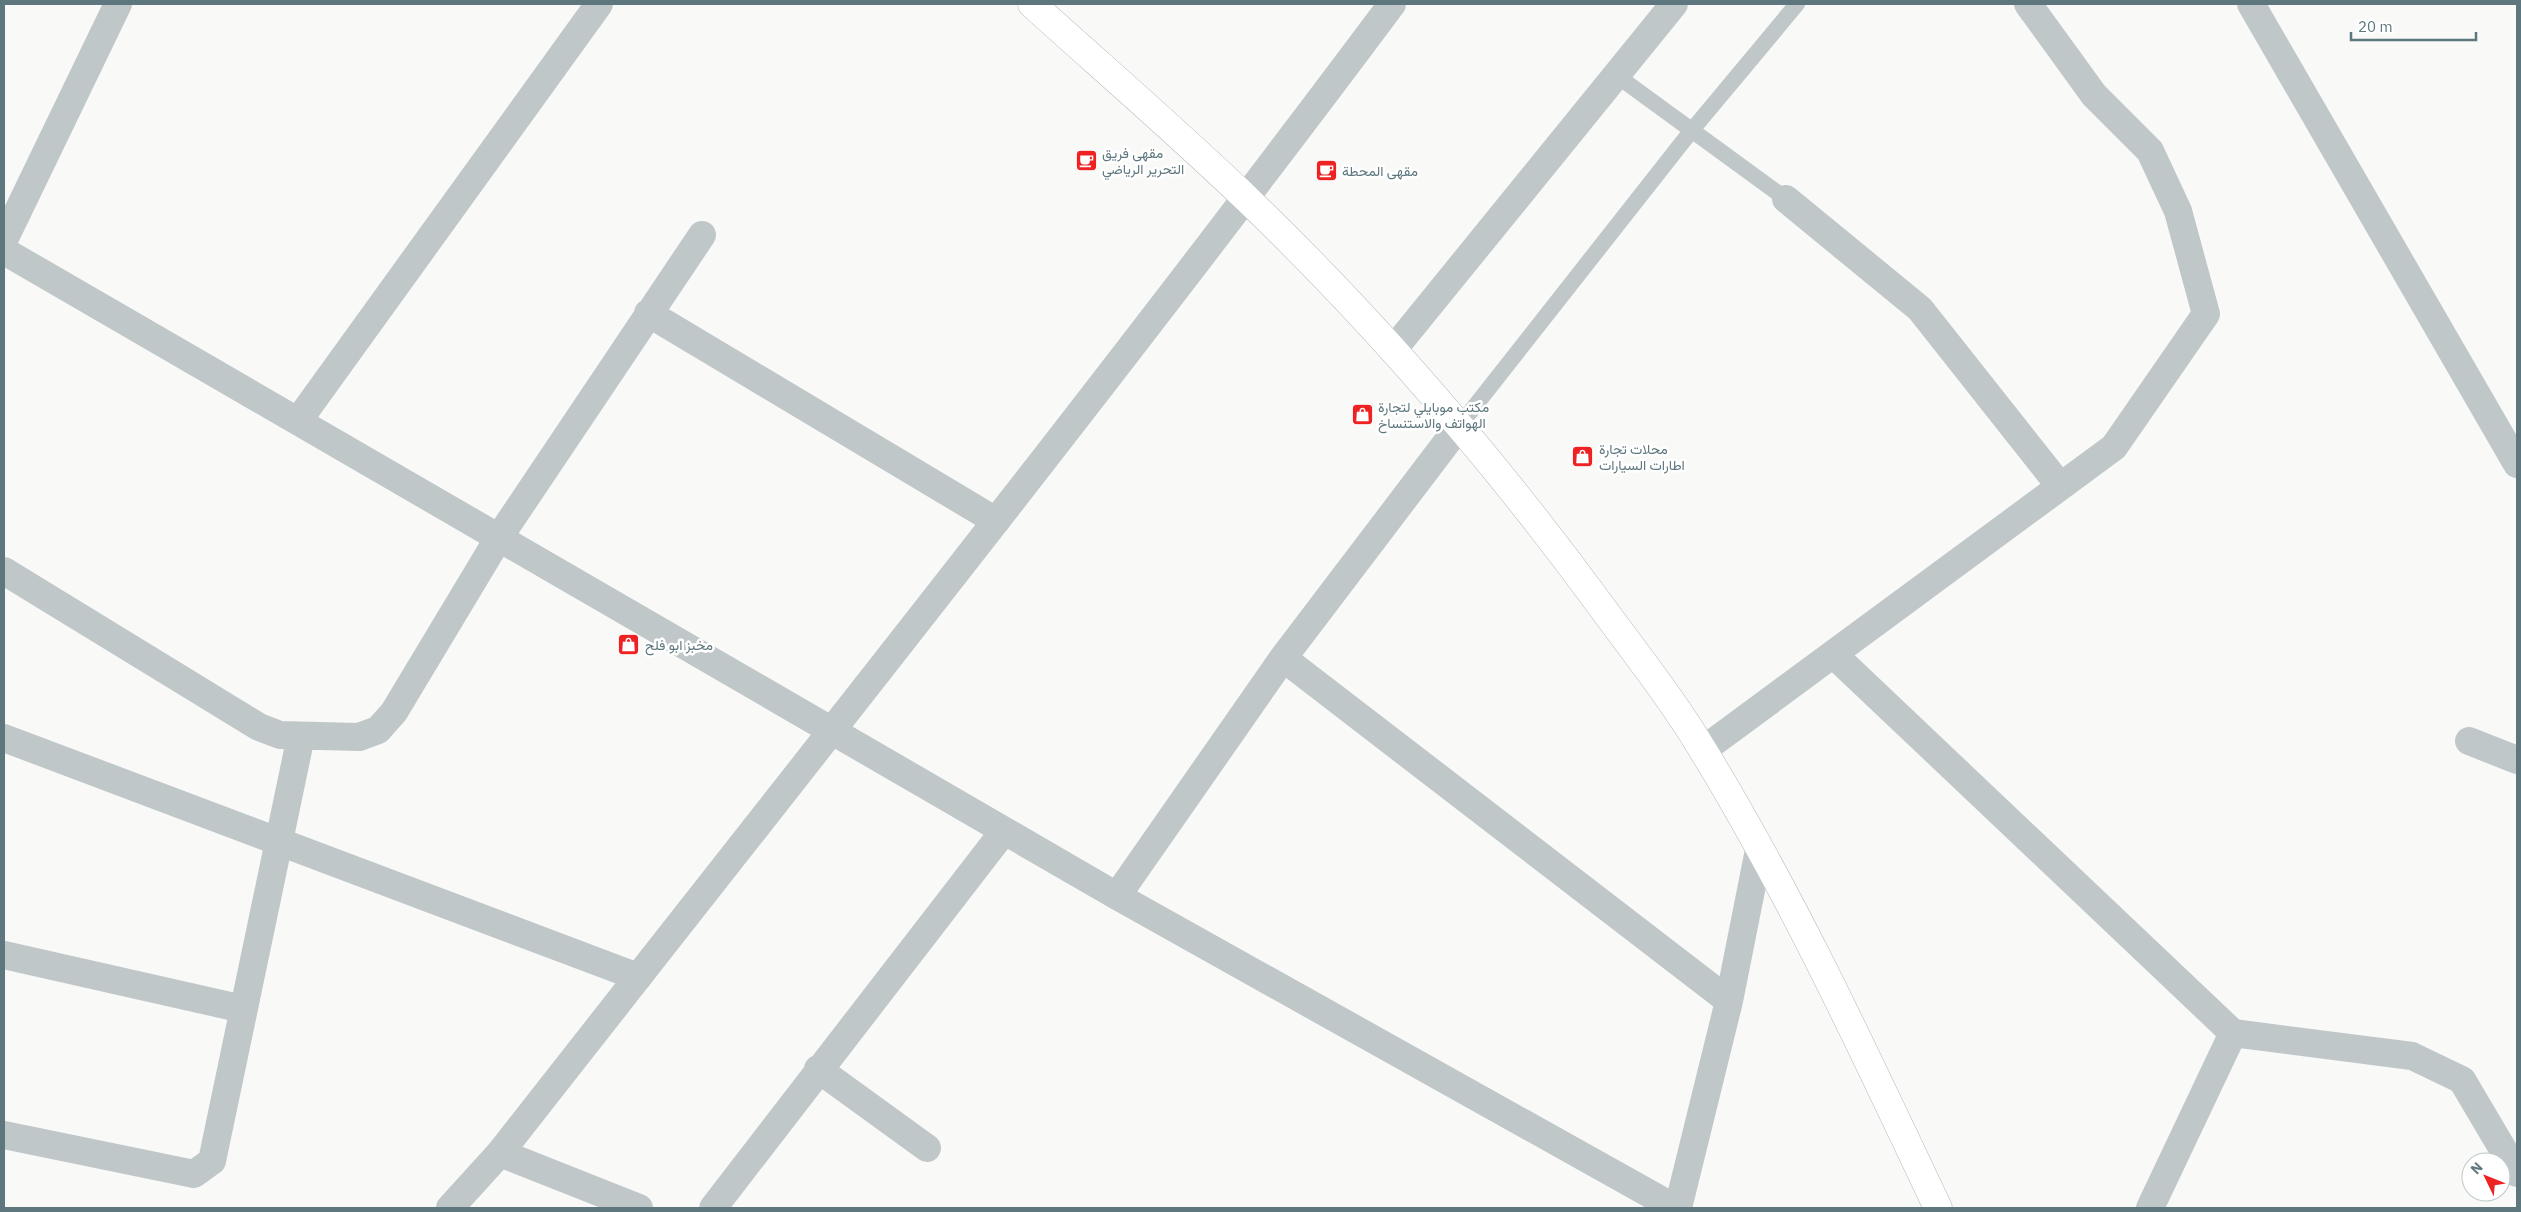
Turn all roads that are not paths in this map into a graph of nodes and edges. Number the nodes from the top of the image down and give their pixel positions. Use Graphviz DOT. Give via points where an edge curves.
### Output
graph roads {
  1 [pos="118,4"];
  2 [pos="599,4"];
  3 [pos="1032,4"];
  4 [pos="1392,4"];
  5 [pos="1674,4"];
  6 [pos="1797,4"];
  7 [pos="2028,4"];
  8 [pos="2251,4"];
  9 [pos="1616,75"];
  10 [pos="1692,130"];
  11 [pos="1246,198"];
  12 [pos="1786,199"];
  13 [pos="702,235"];
  14 [pos="4,240"];
  15 [pos="4,251"];
  16 [pos="648,313"];
  17 [pos="1394,350"];
  18 [pos="298,422"];
  19 [pos="1460,425"];
  20 [pos="2517,464"];
  21 [pos="2060,486"];
  22 [pos="996,521"];
  23 [pos="498,539"];
  24 [pos="4,571"];
  25 [pos="1833,654"];
  26 [pos="1282,658"];
  27 [pos="831,731"];
  28 [pos="301,736"];
  29 [pos="4,738"];
  30 [pos="2469,741"];
  31 [pos="1703,750"];
  32 [pos="2517,760"];
  33 [pos="1004,831"];
  34 [pos="279,841"];
  35 [pos="1760,850"];
  36 [pos="1117,896"];
  37 [pos="4,955"];
  38 [pos="638,978"];
  39 [pos="1728,1001"];
  40 [pos="243,1009"];
  41 [pos="2233,1033"];
  42 [pos="818,1069"];
  43 [pos="4,1135"];
  44 [pos="927,1148"];
  45 [pos="500,1153"];
  46 [pos="2517,1173"];
  47 [pos="450,1208"];
  48 [pos="639,1208"];
  49 [pos="713,1208"];
  50 [pos="1677,1208"];
  51 [pos="1938,1208"];
  52 [pos="2150,1208"];
  1 -- 14 [label="street"];
  2 -- 18 [label="street"];
  3 -- 11 [label="main road"];
  4 -- 11 [label="street"];
  5 -- 9 [label="street"];
  6 -- 10 [label="lane"];
  7 -- 21 [label="street" via="2094,95 2150,151 2178,211 2206,314 2114,447"];
  8 -- 20 [label="street"];
  9 -- 10 [label="lane"];
  9 -- 17 [label="street"];
  10 -- 12 [label="lane"];
  10 -- 19 [label="lane"];
  11 -- 17 [label="main road"];
  11 -- 22 [label="street"];
  12 -- 21 [label="street" via="1920,309"];
  13 -- 16 [label="street"];
  15 -- 18 [label="street"];
  16 -- 22 [label="street"];
  16 -- 23 [label="street"];
  17 -- 19 [label="main road"];
  18 -- 23 [label="street"];
  19 -- 26 [label="street"];
  19 -- 31 [label="main road" via="1546,531"];
  21 -- 25 [label="street"];
  22 -- 27 [label="street"];
  23 -- 27 [label="street"];
  23 -- 28 [label="street" via="394,712 378,730 359,736"];
  24 -- 28 [label="street" via="259,727 280,735"];
  25 -- 31 [label="street"];
  25 -- 41 [label="street"];
  26 -- 36 [label="street"];
  26 -- 39 [label="street"];
  27 -- 33 [label="street"];
  27 -- 38 [label="street"];
  28 -- 34 [label="street"];
  29 -- 34 [label="street"];
  30 -- 32 [label="street"];
  31 -- 35 [label="main road"];
  33 -- 36 [label="street"];
  33 -- 42 [label="street"];
  34 -- 38 [label="street"];
  34 -- 40 [label="street"];
  35 -- 39 [label="street"];
  35 -- 51 [label="main road" via="1833,985"];
  36 -- 50 [label="street"];
  37 -- 40 [label="street"];
  38 -- 45 [label="street"];
  39 -- 50 [label="street"];
  40 -- 43 [label="street" via="212,1161 194,1174"];
  41 -- 46 [label="street" via="2412,1056 2462,1080"];
  41 -- 52 [label="street"];
  42 -- 44 [label="street"];
  42 -- 49 [label="street"];
  45 -- 47 [label="street"];
  45 -- 48 [label="street"];
}
